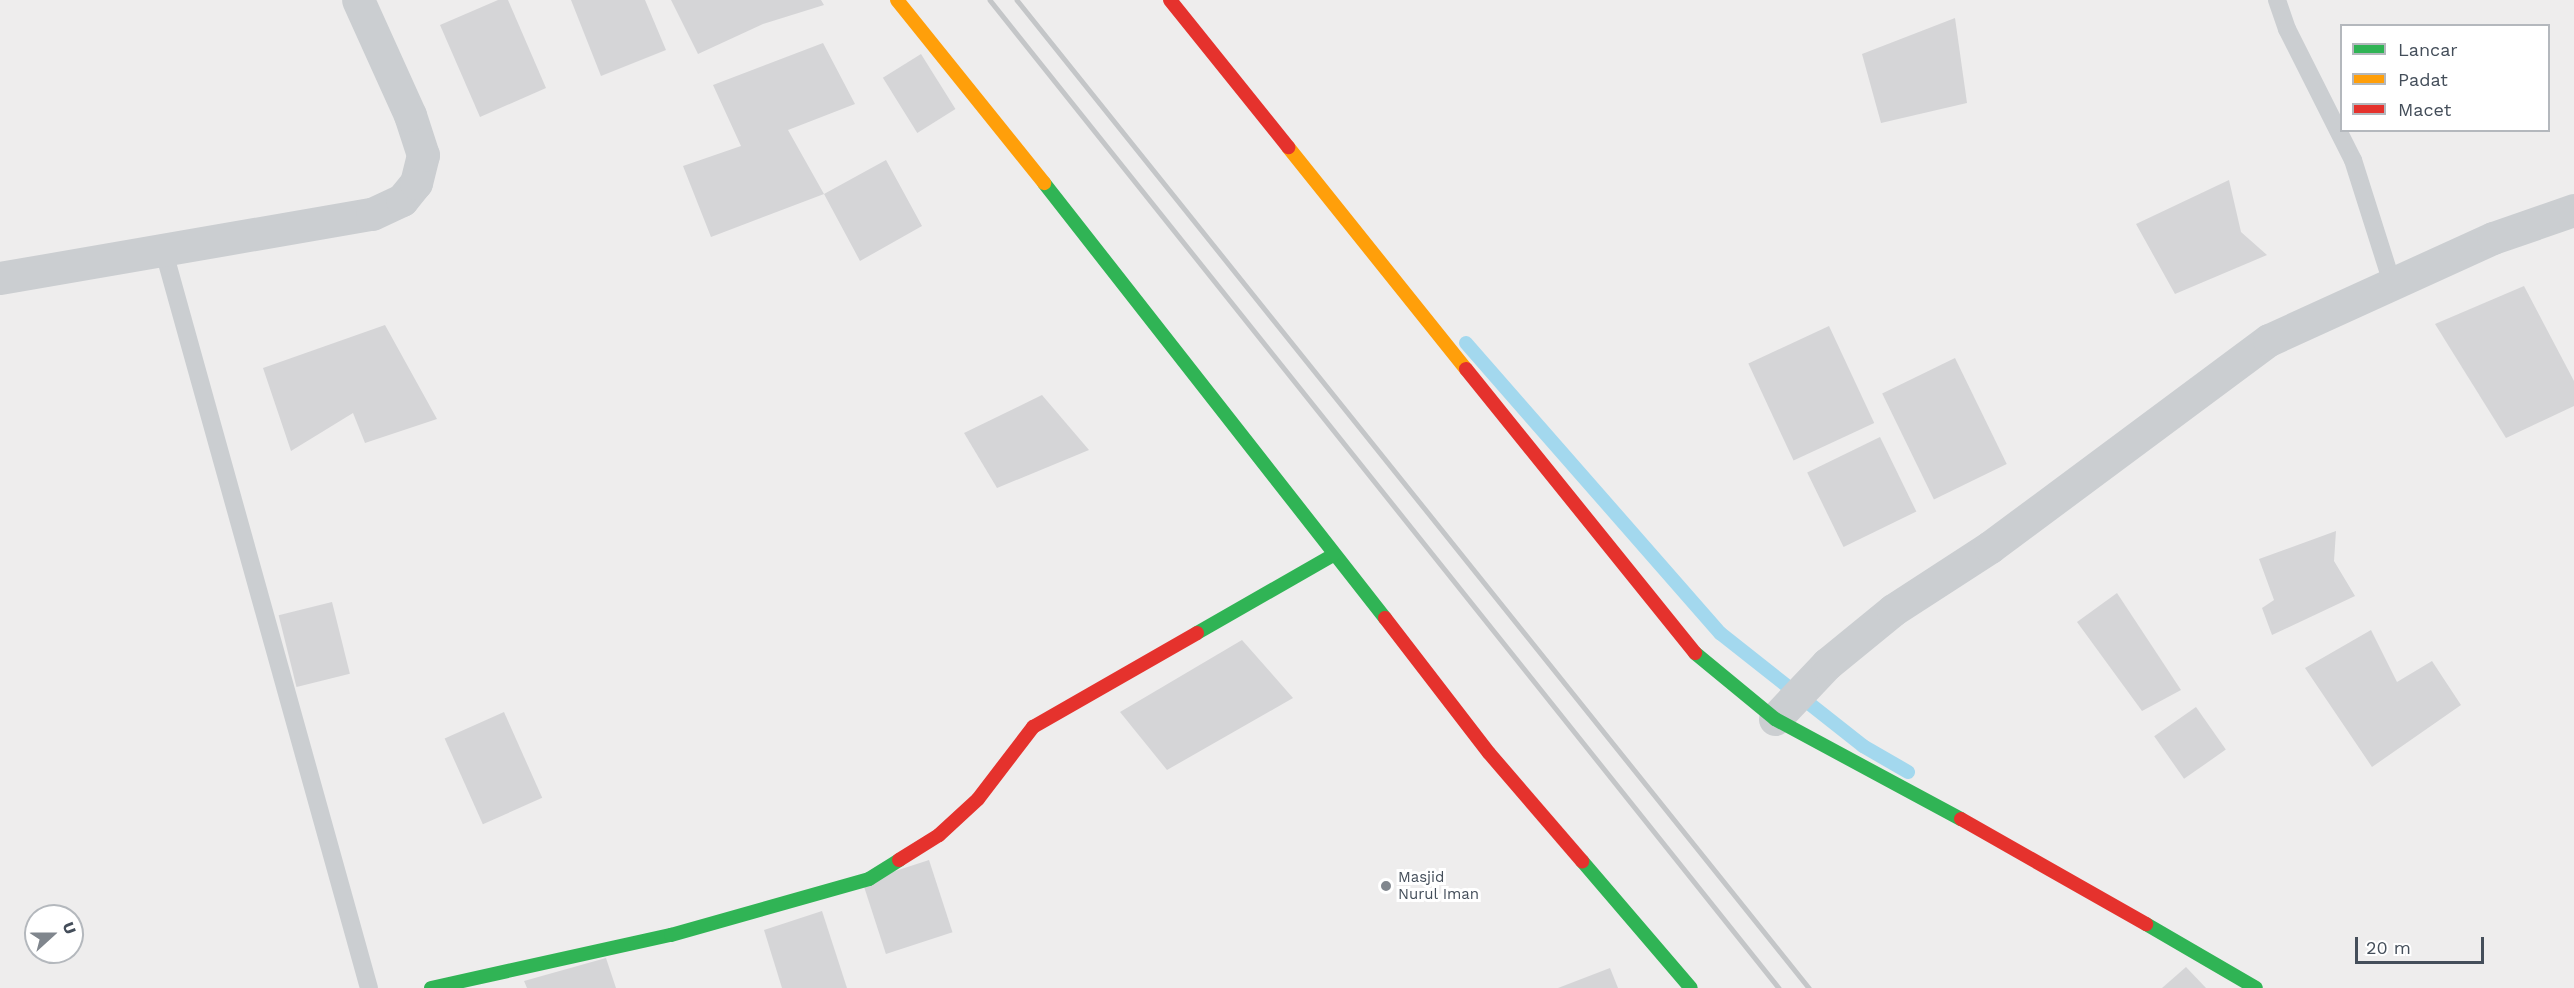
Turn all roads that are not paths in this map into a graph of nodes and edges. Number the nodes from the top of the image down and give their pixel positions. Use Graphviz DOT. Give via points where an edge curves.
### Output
graph roads {
  1 [pos="358,0"];
  2 [pos="897,0"];
  3 [pos="1170,0"];
  4 [pos="2277,0"];
  5 [pos="2574,210"];
  6 [pos="164,252"];
  7 [pos="0,278"];
  8 [pos="2392,283"];
  9 [pos="1333,555"];
  10 [pos="1778,715"];
  11 [pos="369,988"];
  12 [pos="431,988"];
  13 [pos="1691,988"];
  14 [pos="2256,988"];
  1 -- 6 [label="street" via="410,115 423,155 417,183 402,200 372,214"];
  2 -- 9 [label="street" via="1191,366"];
  3 -- 10 [label="street" via="1694,652"];
  4 -- 8 [label="lane" via="2287,29 2353,160"];
  5 -- 8 [label="street" via="2493,238"];
  6 -- 7 [label="street"];
  6 -- 11 [label="lane"];
  8 -- 10 [label="street" via="2269,340 1990,547 1893,610 1827,664"];
  9 -- 12 [label="street" via="1033,727 970,806 939,835 869,879 671,935"];
  9 -- 13 [label="street" via="1489,753"];
  10 -- 14 [label="street"];
}
